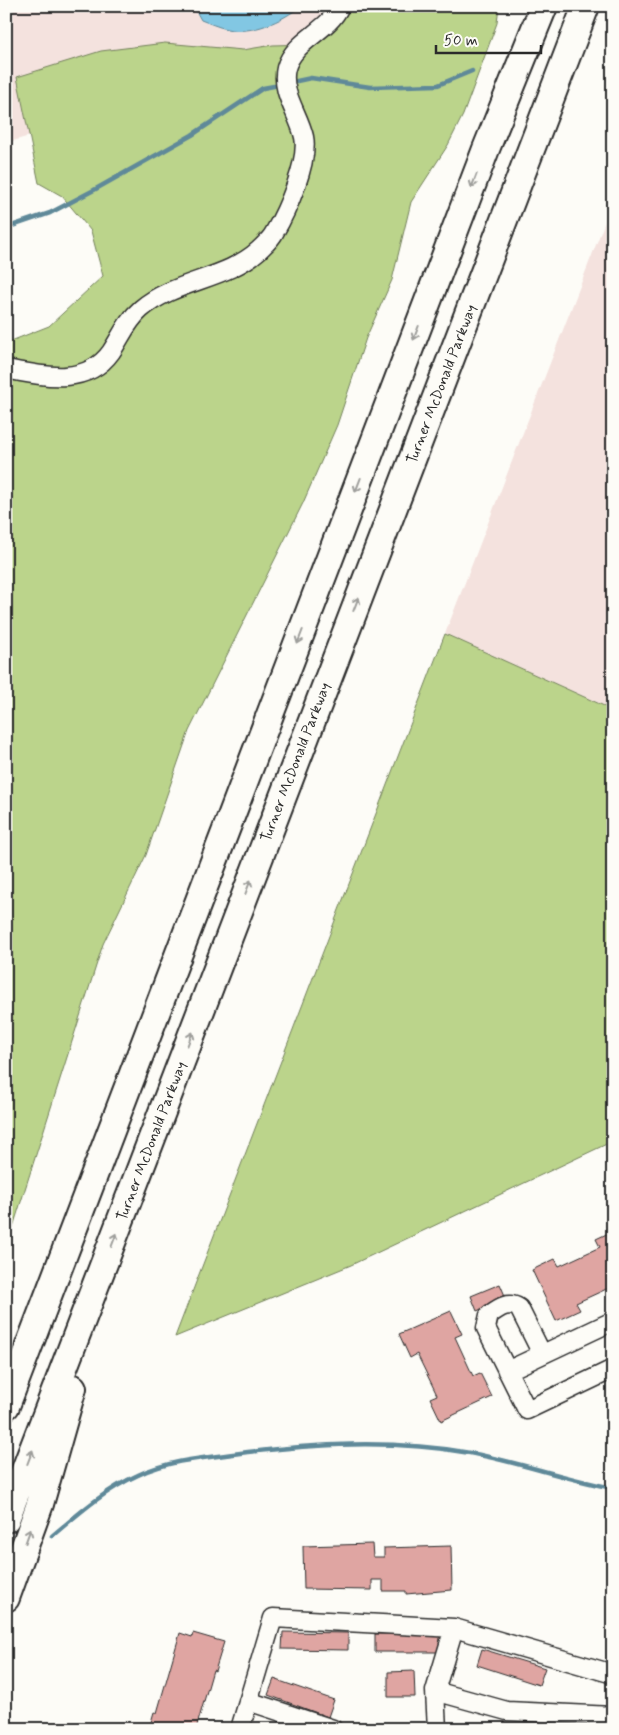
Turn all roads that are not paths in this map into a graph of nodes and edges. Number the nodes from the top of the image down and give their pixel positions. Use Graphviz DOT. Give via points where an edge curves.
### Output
graph roads {
  1 [pos="340,6"];
  2 [pos="524,6"];
  3 [pos="544,6"];
  4 [pos="586,6"];
  5 [pos="486,149"];
  6 [pos="6,369"];
  7 [pos="97,1286"];
  8 [pos="613,1321"];
  9 [pos="542,1354"];
  10 [pos="613,1369"];
  11 [pos="507,1371"];
  12 [pos="6,1406"];
  13 [pos="6,1519"];
  14 [pos="6,1598"];
  15 [pos="454,1628"];
  16 [pos="613,1674"];
  17 [pos="435,1691"];
  18 [pos="248,1700"];
  19 [pos="613,1716"];
  20 [pos="240,1729"];
  21 [pos="334,1729"];
  22 [pos="438,1729"];
  1 -- 6 [label="street" via="322,28 304,41 292,55 286,69 285,88 304,138 304,157 273,235 257,251 234,266 159,297 141,309 124,328 110,353 95,368 78,375 57,377"];
  2 -- 5 [label="highway"];
  3 -- 5 [label="highway"];
  7 -- 4 [label="highway, Turner McDonald Parkway, one-way"];
  5 -- 12 [label="highway, one-way"];
  13 -- 7 [label="highway, Turner McDonald Parkway, one-way"];
  14 -- 7 [label="highway, one-way" via="40,1504 80,1362"];
  8 -- 9 [label="street"];
  9 -- 11 [label="street"];
  9 -- 11 [label="street" via="519,1308 506,1305 489,1315 486,1328"];
  10 -- 11 [label="street" via="526,1410"];
  15 -- 16 [label="street"];
  15 -- 17 [label="street"];
  15 -- 18 [label="street" via="273,1618"];
  17 -- 19 [label="street" via="507,1711"];
  17 -- 22 [label="street"];
  18 -- 20 [label="street"];
  18 -- 21 [label="street"];
}
